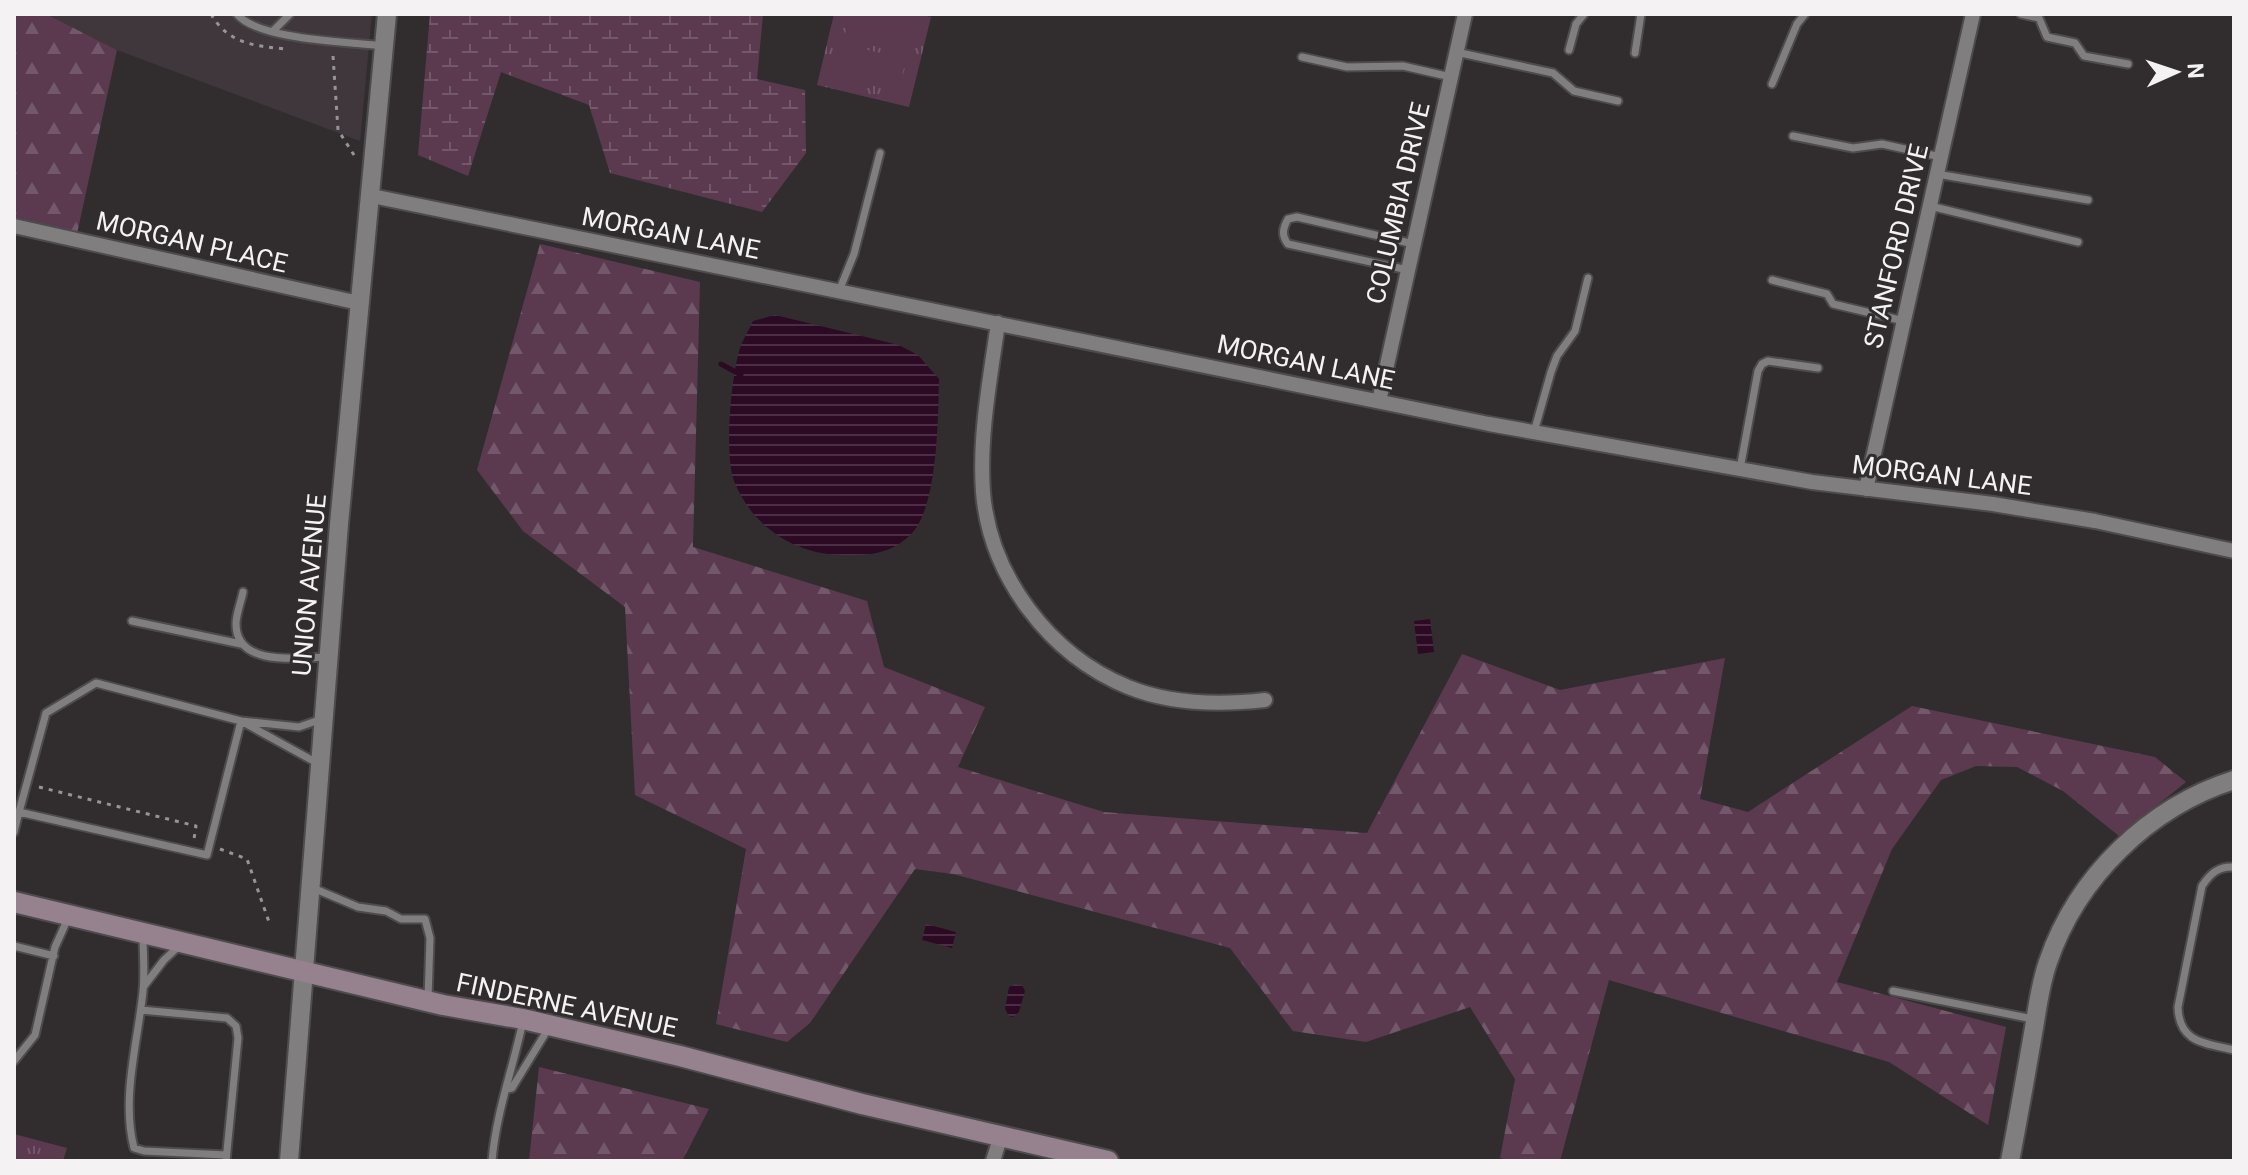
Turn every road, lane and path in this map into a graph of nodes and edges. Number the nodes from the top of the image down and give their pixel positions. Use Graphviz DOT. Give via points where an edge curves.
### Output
graph roads {
  1 [pos="211,14"];
  2 [pos="237,14"];
  3 [pos="290,14"];
  4 [pos="387,14"];
  5 [pos="1465,14"];
  6 [pos="1584,14"];
  7 [pos="1641,14"];
  8 [pos="1805,14"];
  9 [pos="1973,14"];
  10 [pos="2021,14"];
  11 [pos="273,31"];
  12 [pos="385,46"];
  13 [pos="288,50"];
  14 [pos="1569,50"];
  15 [pos="1456,52"];
  16 [pos="1635,53"];
  17 [pos="332,54"];
  18 [pos="1302,57"];
  19 [pos="2128,64"];
  20 [pos="1451,77"];
  21 [pos="1772,84"];
  22 [pos="1618,101"];
  23 [pos="1793,136"];
  24 [pos="880,153"];
  25 [pos="1941,157"];
  26 [pos="357,159"];
  27 [pos="1937,174"];
  28 [pos="372,196"];
  29 [pos="2088,200"];
  30 [pos="1930,206"];
  31 [pos="14,226"];
  32 [pos="2078,242"];
  33 [pos="1414,244"];
  34 [pos="1408,270"];
  35 [pos="1588,278"];
  36 [pos="1772,280"];
  37 [pos="839,291"];
  38 [pos="359,303"];
  39 [pos="1904,321"];
  40 [pos="998,323"];
  41 [pos="1818,368"];
  42 [pos="1379,401"];
  43 [pos="1534,432"];
  44 [pos="1740,469"];
  45 [pos="1866,489"];
  46 [pos="2234,551"];
  47 [pos="243,592"];
  48 [pos="132,621"];
  49 [pos="241,644"];
  50 [pos="329,657"];
  51 [pos="1265,700"];
  52 [pos="324,719"];
  53 [pos="241,721"];
  54 [pos="320,765"];
  55 [pos="42,777"];
  56 [pos="2234,780"];
  57 [pos="19,812"];
  58 [pos="14,832"];
  59 [pos="194,840"];
  60 [pos="219,849"];
  61 [pos="2234,867"];
  62 [pos="311,887"];
  63 [pos="14,902"];
  64 [pos="70,915"];
  65 [pos="269,922"];
  66 [pos="144,932"];
  67 [pos="183,941"];
  68 [pos="14,946"];
  69 [pos="54,956"];
  70 [pos="304,970"];
  71 [pos="144,986"];
  72 [pos="1893,991"];
  73 [pos="428,1001"];
  74 [pos="141,1010"];
  75 [pos="523,1019"];
  76 [pos="2035,1020"];
  77 [pos="550,1025"];
  78 [pos="2234,1050"];
  79 [pos="14,1061"];
  80 [pos="507,1089"];
  81 [pos="1001,1135"];
  82 [pos="226,1158"];
  83 [pos="289,1161"];
  84 [pos="492,1161"];
  85 [pos="993,1161"];
  86 [pos="1108,1161"];
  87 [pos="2010,1161"];
  1 -- 13 [label="path" via="244,44"];
  2 -- 11 [label="lane" via="244,23"];
  3 -- 11 [label="lane"];
  4 -- 12 [label="street, UNION AVENUE"];
  5 -- 15 [label="street, COLUMBIA DRIVE"];
  6 -- 14 [label="lane"];
  7 -- 16 [label="lane"];
  8 -- 21 [label="lane"];
  9 -- 25 [label="street, STANFORD DRIVE"];
  10 -- 19 [label="lane" via="2039,18 2047,37 2075,43 2084,56"];
  11 -- 12 [label="lane"];
  12 -- 28 [label="street, UNION AVENUE"];
  15 -- 20 [label="street, COLUMBIA DRIVE"];
  15 -- 22 [label="lane" via="1553,73 1574,91"];
  17 -- 26 [label="path" via="338,130"];
  18 -- 20 [label="lane" via="1347,67 1403,66"];
  20 -- 33 [label="street, COLUMBIA DRIVE"];
  23 -- 25 [label="lane" via="1853,148 1882,144"];
  24 -- 37 [label="lane"];
  25 -- 27 [label="street, STANFORD DRIVE"];
  27 -- 29 [label="lane"];
  27 -- 30 [label="street, STANFORD DRIVE"];
  28 -- 37 [label="street, MORGAN LANE"];
  28 -- 38 [label="street, UNION AVENUE"];
  30 -- 32 [label="lane"];
  30 -- 39 [label="street, STANFORD DRIVE"];
  31 -- 38 [label="street, MORGAN PLACE"];
  33 -- 34 [label="street, COLUMBIA DRIVE"];
  33 -- 34 [label="lane" via="1297,217 1284,226 1288,244"];
  34 -- 42 [label="street, COLUMBIA DRIVE"];
  35 -- 43 [label="lane" via="1575,331 1554,364"];
  36 -- 39 [label="lane" via="1827,294 1833,304"];
  37 -- 40 [label="street, MORGAN LANE"];
  38 -- 50 [label="street, UNION AVENUE"];
  39 -- 45 [label="street, STANFORD DRIVE"];
  40 -- 42 [label="street, MORGAN LANE"];
  40 -- 51 [label="street" via="985,421 983,494 1006,575 1032,617 1079,659 1131,688 1184,701"];
  41 -- 44 [label="lane" via="1762,364"];
  42 -- 43 [label="street, MORGAN LANE"];
  43 -- 44 [label="street, MORGAN LANE"];
  44 -- 45 [label="street, MORGAN LANE"];
  45 -- 46 [label="street, MORGAN LANE" via="2095,521"];
  47 -- 49 [label="lane" via="236,625"];
  48 -- 49 [label="lane"];
  49 -- 50 [label="lane" via="254,653 280,658"];
  50 -- 52 [label="street, UNION AVENUE"];
  52 -- 53 [label="lane" via="299,727"];
  52 -- 54 [label="street, UNION AVENUE"];
  53 -- 54 [label="lane"];
  53 -- 57 [label="lane" via="96,683 46,713"];
  53 -- 57 [label="lane" via="207,855"];
  54 -- 62 [label="street, UNION AVENUE"];
  55 -- 59 [label="path" via="39,788 196,826"];
  56 -- 76 [label="street" via="2210,787 2154,821 2096,875 2048,961"];
  57 -- 58 [label="lane"];
  60 -- 65 [label="path" via="247,859"];
  61 -- 78 [label="lane" via="2219,869 2202,886 2178,1007 2185,1034"];
  62 -- 70 [label="street, UNION AVENUE"];
  62 -- 73 [label="lane" via="358,907 401,919 425,919"];
  63 -- 64 [label="main road, FINDERNE AVENUE"];
  64 -- 66 [label="main road, FINDERNE AVENUE"];
  64 -- 69 [label="lane"];
  66 -- 67 [label="main road, FINDERNE AVENUE"];
  66 -- 71 [label="lane"];
  67 -- 70 [label="main road, FINDERNE AVENUE"];
  67 -- 71 [label="lane"];
  68 -- 69 [label="lane"];
  69 -- 79 [label="lane" via="35,1035"];
  70 -- 73 [label="main road, FINDERNE AVENUE"];
  70 -- 83 [label="street, UNION AVENUE"];
  71 -- 74 [label="lane"];
  72 -- 76 [label="lane"];
  73 -- 75 [label="main road, FINDERNE AVENUE"];
  74 -- 82 [label="lane" via="227,1018 236,1026"];
  74 -- 82 [label="lane" via="131,1089 129,1130 134,1148"];
  75 -- 77 [label="main road, FINDERNE AVENUE"];
  75 -- 80 [label="lane"];
  76 -- 87 [label="street"];
  77 -- 80 [label="lane"];
  77 -- 81 [label="main road, FINDERNE AVENUE"];
  80 -- 84 [label="lane" via="494,1130"];
  81 -- 85 [label="street"];
  81 -- 86 [label="main road, FINDERNE AVENUE"];
}
